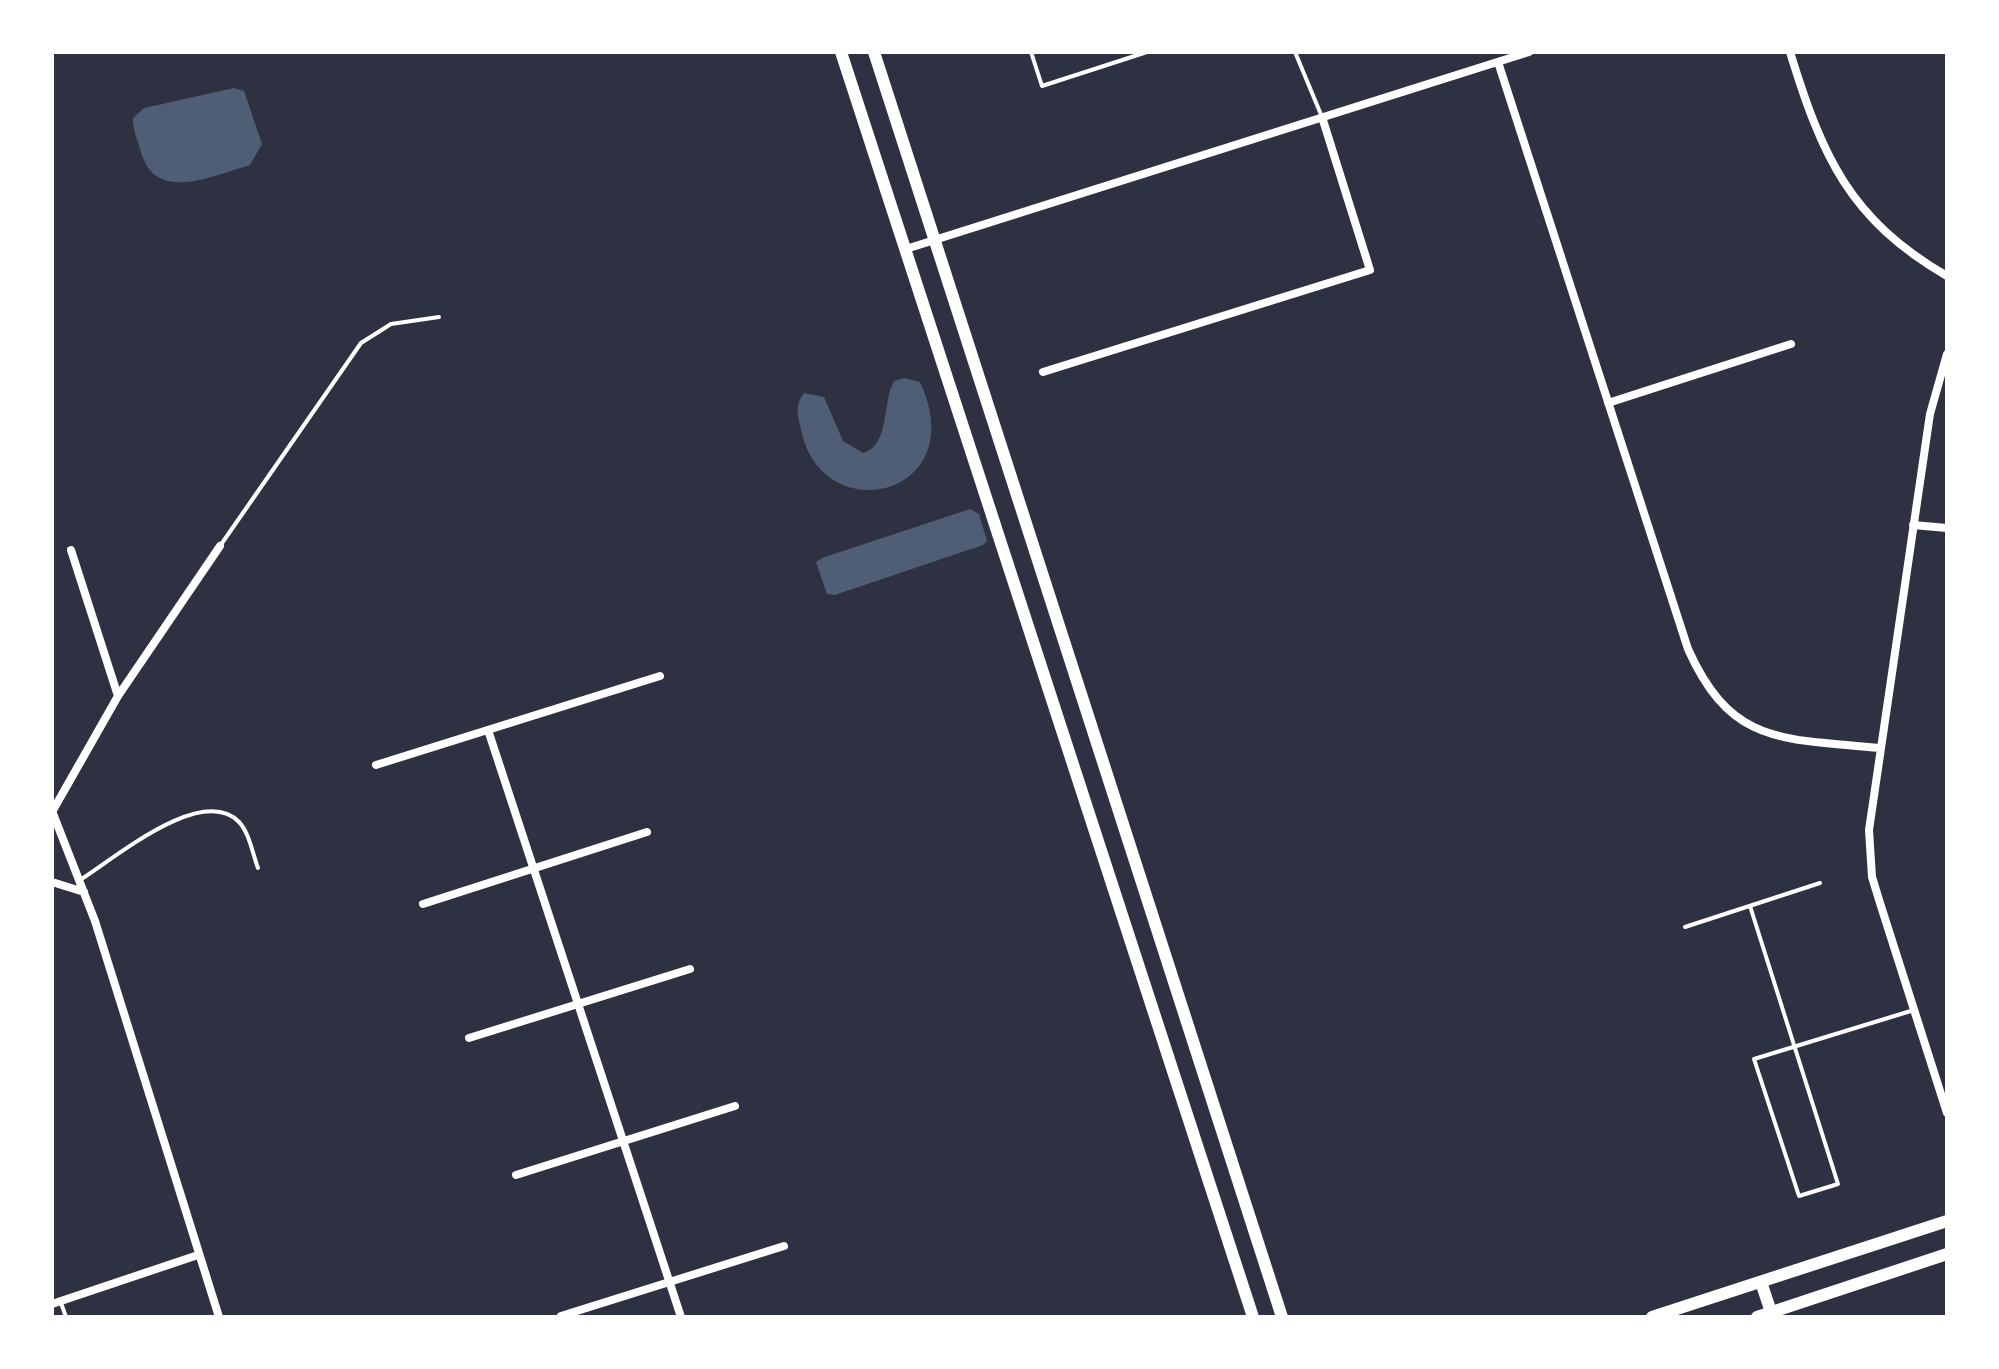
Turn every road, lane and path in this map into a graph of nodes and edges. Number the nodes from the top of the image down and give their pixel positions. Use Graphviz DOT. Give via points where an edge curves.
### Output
graph roads {
  1 [pos="841,52"];
  2 [pos="874,52"];
  3 [pos="1031,52"];
  4 [pos="1147,52"];
  5 [pos="1295,52"];
  6 [pos="1529,52"];
  7 [pos="1790,52"];
  8 [pos="1498,62"];
  9 [pos="1322,117"];
  10 [pos="934,240"];
  11 [pos="906,249"];
  12 [pos="1947,276"];
  13 [pos="439,317"];
  14 [pos="1791,344"];
  15 [pos="1947,354"];
  16 [pos="1043,372"];
  17 [pos="1608,403"];
  18 [pos="1913,525"];
  19 [pos="1947,528"];
  20 [pos="220,546"];
  21 [pos="71,550"];
  22 [pos="660,676"];
  23 [pos="118,696"];
  24 [pos="488,730"];
  25 [pos="1880,748"];
  26 [pos="376,765"];
  27 [pos="52,812"];
  28 [pos="647,832"];
  29 [pos="258,868"];
  30 [pos="534,868"];
  31 [pos="80,880"];
  32 [pos="52,882"];
  33 [pos="1820,883"];
  34 [pos="84,892"];
  35 [pos="423,904"];
  36 [pos="1750,906"];
  37 [pos="1685,927"];
  38 [pos="690,969"];
  39 [pos="579,1004"];
  40 [pos="1914,1010"];
  41 [pos="469,1038"];
  42 [pos="1794,1047"];
  43 [pos="735,1106"];
  44 [pos="1947,1113"];
  45 [pos="625,1141"];
  46 [pos="516,1175"];
  47 [pos="1947,1221"];
  48 [pos="784,1246"];
  49 [pos="1947,1254"];
  50 [pos="198,1255"];
  51 [pos="670,1282"];
  52 [pos="1761,1282"];
  53 [pos="56,1302"];
  54 [pos="1771,1312"];
  55 [pos="561,1316"];
  56 [pos="66,1317"];
  57 [pos="219,1317"];
  58 [pos="681,1317"];
  59 [pos="1253,1317"];
  60 [pos="1282,1317"];
  61 [pos="1652,1317"];
  62 [pos="1757,1317"];
  1 -- 11 [label="main road"];
  2 -- 10 [label="main road"];
  3 -- 4 [label="lane" via="1042,86"];
  5 -- 9 [label="lane"];
  6 -- 8 [label="street"];
  7 -- 12 [label="street" via="1817,134 1840,180 1886,233"];
  8 -- 9 [label="street"];
  8 -- 17 [label="street"];
  9 -- 10 [label="street"];
  9 -- 16 [label="street" via="1370,270"];
  10 -- 11 [label="street"];
  10 -- 60 [label="main road"];
  11 -- 59 [label="main road"];
  13 -- 20 [label="lane" via="391,324 361,343"];
  14 -- 17 [label="street"];
  15 -- 18 [label="street" via="1930,414"];
  17 -- 25 [label="street" via="1703,683 1746,727"];
  18 -- 19 [label="street"];
  18 -- 25 [label="street"];
  20 -- 23 [label="street"];
  21 -- 23 [label="street"];
  22 -- 24 [label="street"];
  23 -- 27 [label="street"];
  24 -- 26 [label="street"];
  24 -- 30 [label="street"];
  25 -- 40 [label="street" via="1869,830 1872,877"];
  27 -- 31 [label="street"];
  28 -- 30 [label="street"];
  29 -- 31 [label="lane" via="241,824 226,812 211,810 189,812"];
  30 -- 35 [label="street"];
  30 -- 39 [label="street"];
  31 -- 34 [label="street"];
  32 -- 34 [label="street"];
  33 -- 36 [label="lane"];
  34 -- 50 [label="street"];
  36 -- 37 [label="lane"];
  36 -- 42 [label="lane"];
  38 -- 39 [label="street"];
  39 -- 41 [label="street"];
  39 -- 45 [label="street"];
  40 -- 42 [label="lane"];
  40 -- 44 [label="street"];
  42 -- 42 [label="lane" via="1754,1059 1799,1196 1838,1184"];
  43 -- 45 [label="street"];
  45 -- 46 [label="street"];
  45 -- 51 [label="street"];
  47 -- 52 [label="main road"];
  48 -- 51 [label="street"];
  49 -- 54 [label="main road"];
  50 -- 53 [label="street"];
  50 -- 57 [label="street"];
  51 -- 55 [label="street"];
  51 -- 58 [label="street"];
  52 -- 54 [label="main road"];
  52 -- 61 [label="main road"];
  53 -- 56 [label="lane"];
  54 -- 62 [label="main road"];
}
